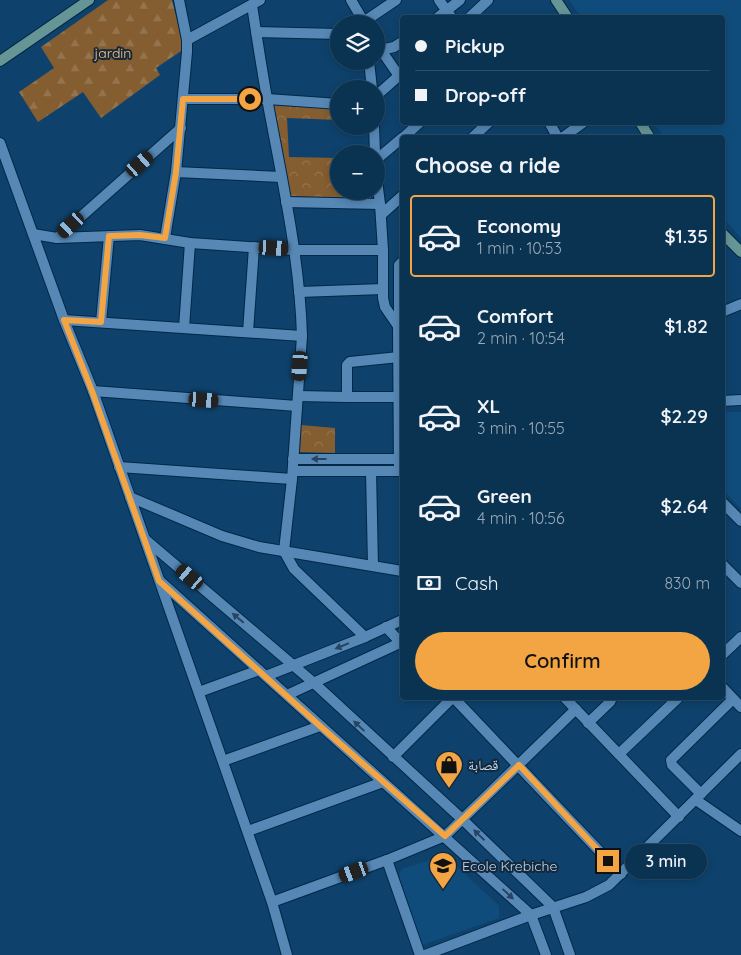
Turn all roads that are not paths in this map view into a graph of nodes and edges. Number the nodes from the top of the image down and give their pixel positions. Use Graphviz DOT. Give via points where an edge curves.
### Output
graph roads {
  1 [pos="89,0"];
  2 [pos="179,0"];
  3 [pos="351,0"];
  4 [pos="396,0"];
  5 [pos="439,0"];
  6 [pos="461,0"];
  7 [pos="488,0"];
  8 [pos="556,0"];
  9 [pos="256,2"];
  10 [pos="449,14"];
  11 [pos="361,15"];
  12 [pos="375,15"];
  13 [pos="472,15"];
  14 [pos="474,15"];
  15 [pos="566,15"];
  16 [pos="256,32"];
  17 [pos="330,34"];
  18 [pos="188,40"];
  19 [pos="400,43"];
  20 [pos="385,49"];
  21 [pos="385,57"];
  22 [pos="0,60"];
  23 [pos="400,74"];
  24 [pos="400,76"];
  25 [pos="385,88"];
  26 [pos="183,99"];
  27 [pos="267,99"];
  28 [pos="330,103"];
  29 [pos="417,125"];
  30 [pos="486,125"];
  31 [pos="580,125"];
  32 [pos="181,128"];
  33 [pos="406,135"];
  34 [pos="478,135"];
  35 [pos="566,135"];
  36 [pos="400,140"];
  37 [pos="0,143"];
  38 [pos="385,153"];
  39 [pos="176,172"];
  40 [pos="281,177"];
  41 [pos="400,197"];
  42 [pos="380,200"];
  43 [pos="286,202"];
  44 [pos="381,209"];
  45 [pos="33,234"];
  46 [pos="109,236"];
  47 [pos="725,236"];
  48 [pos="58,238"];
  49 [pos="165,238"];
  50 [pos="190,244"];
  51 [pos="254,247"];
  52 [pos="294,250"];
  53 [pos="383,250"];
  54 [pos="741,252"];
  55 [pos="400,264"];
  56 [pos="383,289"];
  57 [pos="299,292"];
  58 [pos="400,293"];
  59 [pos="741,304"];
  60 [pos="725,311"];
  61 [pos="64,320"];
  62 [pos="101,322"];
  63 [pos="400,327"];
  64 [pos="184,328"];
  65 [pos="248,332"];
  66 [pos="302,336"];
  67 [pos="399,357"];
  68 [pos="92,391"];
  69 [pos="347,397"];
  70 [pos="399,397"];
  71 [pos="725,400"];
  72 [pos="741,400"];
  73 [pos="298,401"];
  74 [pos="400,428"];
  75 [pos="293,459"];
  76 [pos="343,459"];
  77 [pos="400,459"];
  78 [pos="119,467"];
  79 [pos="342,471"];
  80 [pos="371,471"];
  81 [pos="400,472"];
  82 [pos="292,475"];
  83 [pos="130,497"];
  84 [pos="725,505"];
  85 [pos="741,520"];
  86 [pos="145,539"];
  87 [pos="284,551"];
  88 [pos="373,566"];
  89 [pos="725,567"];
  90 [pos="400,571"];
  91 [pos="159,581"];
  92 [pos="741,583"];
  93 [pos="400,621"];
  94 [pos="386,627"];
  95 [pos="365,637"];
  96 [pos="741,637"];
  97 [pos="400,641"];
  98 [pos="400,644"];
  99 [pos="725,652"];
  100 [pos="294,666"];
  101 [pos="262,673"];
  102 [pos="314,683"];
  103 [pos="725,690"];
  104 [pos="198,692"];
  105 [pos="287,695"];
  106 [pos="733,698"];
  107 [pos="451,700"];
  108 [pos="455,700"];
  109 [pos="567,700"];
  110 [pos="611,700"];
  111 [pos="676,700"];
  112 [pos="741,706"];
  113 [pos="576,709"];
  114 [pos="588,722"];
  115 [pos="320,726"];
  116 [pos="619,754"];
  117 [pos="741,754"];
  118 [pos="393,757"];
  119 [pos="223,761"];
  120 [pos="519,765"];
  121 [pos="383,782"];
  122 [pos="698,797"];
  123 [pos="679,817"];
  124 [pos="463,820"];
  125 [pos="248,831"];
  126 [pos="741,831"];
  127 [pos="445,836"];
  128 [pos="386,860"];
  129 [pos="621,874"];
  130 [pos="272,902"];
  131 [pos="553,908"];
  132 [pos="531,915"];
  133 [pos="287,955"];
  134 [pos="420,955"];
  135 [pos="425,955"];
  136 [pos="546,955"];
  137 [pos="570,955"];
  1 -- 22 [label="main road"];
  2 -- 18 [label="street"];
  3 -- 11 [label="street"];
  4 -- 12 [label="street"];
  5 -- 10 [label="street"];
  6 -- 10 [label="street"];
  6 -- 13 [label="street"];
  7 -- 14 [label="street"];
  8 -- 15 [label="main road"];
  9 -- 16 [label="street"];
  9 -- 18 [label="street"];
  16 -- 17 [label="street"];
  16 -- 27 [label="street"];
  18 -- 26 [label="street"];
  19 -- 20 [label="street"];
  21 -- 23 [label="street"];
  24 -- 25 [label="street"];
  26 -- 27 [label="street"];
  26 -- 32 [label="street"];
  27 -- 28 [label="street"];
  27 -- 40 [label="street"];
  29 -- 33 [label="street"];
  30 -- 34 [label="street"];
  31 -- 35 [label="street"];
  32 -- 39 [label="street"];
  32 -- 48 [label="street"];
  36 -- 38 [label="street"];
  37 -- 45 [label="street"];
  39 -- 40 [label="street"];
  39 -- 49 [label="street"];
  40 -- 43 [label="street"];
  41 -- 44 [label="street"];
  42 -- 44 [label="street"];
  43 -- 44 [label="street"];
  43 -- 52 [label="street"];
  44 -- 53 [label="street"];
  45 -- 48 [label="street"];
  45 -- 61 [label="street"];
  46 -- 48 [label="street"];
  46 -- 49 [label="street"];
  46 -- 62 [label="street"];
  47 -- 54 [label="main road"];
  49 -- 50 [label="street"];
  50 -- 51 [label="street"];
  50 -- 64 [label="street"];
  51 -- 52 [label="street"];
  51 -- 65 [label="street"];
  52 -- 53 [label="street"];
  52 -- 57 [label="street"];
  53 -- 56 [label="street"];
  55 -- 58 [label="street"];
  56 -- 57 [label="street"];
  56 -- 63 [label="street" via="385,307"];
  57 -- 66 [label="street"];
  58 -- 63 [label="street"];
  59 -- 60 [label="street"];
  61 -- 62 [label="street"];
  61 -- 68 [label="street"];
  62 -- 64 [label="street"];
  63 -- 67 [label="street"];
  64 -- 65 [label="street"];
  65 -- 66 [label="street"];
  66 -- 73 [label="street"];
  67 -- 69 [label="street" via="350,362 347,365"];
  67 -- 70 [label="street"];
  68 -- 73 [label="street"];
  68 -- 78 [label="street"];
  69 -- 70 [label="street"];
  69 -- 73 [label="street"];
  70 -- 74 [label="street"];
  71 -- 72 [label="street"];
  73 -- 75 [label="street"];
  76 -- 75 [label="street, one-way"];
  75 -- 82 [label="street"];
  76 -- 77 [label="street"];
  76 -- 79 [label="street"];
  78 -- 82 [label="street"];
  78 -- 83 [label="street"];
  79 -- 80 [label="street"];
  79 -- 82 [label="street"];
  80 -- 81 [label="street"];
  80 -- 88 [label="street"];
  82 -- 87 [label="street"];
  83 -- 86 [label="street"];
  83 -- 87 [label="street" via="222,536"];
  84 -- 85 [label="street"];
  86 -- 91 [label="street"];
  100 -- 86 [label="street, one-way"];
  87 -- 88 [label="street"];
  87 -- 95 [label="street" via="294,569"];
  88 -- 90 [label="street"];
  89 -- 92 [label="street"];
  91 -- 101 [label="street"];
  91 -- 104 [label="street"];
  93 -- 94 [label="street"];
  94 -- 95 [label="street"];
  94 -- 97 [label="street"];
  95 -- 100 [label="street, one-way"];
  96 -- 99 [label="street"];
  98 -- 102 [label="street"];
  100 -- 101 [label="street"];
  100 -- 102 [label="street"];
  101 -- 104 [label="street"];
  101 -- 105 [label="street"];
  102 -- 105 [label="street"];
  118 -- 102 [label="street, one-way"];
  103 -- 106 [label="street"];
  104 -- 119 [label="street"];
  105 -- 115 [label="street"];
  106 -- 112 [label="street"];
  106 -- 122 [label="street" via="671,760"];
  107 -- 118 [label="street"];
  108 -- 120 [label="street"];
  109 -- 113 [label="street"];
  110 -- 114 [label="street"];
  111 -- 116 [label="street"];
  113 -- 114 [label="street"];
  113 -- 120 [label="street"];
  114 -- 116 [label="street"];
  115 -- 119 [label="street"];
  115 -- 121 [label="street"];
  116 -- 123 [label="street"];
  117 -- 122 [label="street"];
  118 -- 124 [label="street"];
  119 -- 125 [label="street"];
  120 -- 124 [label="street"];
  120 -- 129 [label="street"];
  121 -- 125 [label="street"];
  121 -- 127 [label="street"];
  122 -- 123 [label="street"];
  122 -- 126 [label="street"];
  123 -- 129 [label="street"];
  124 -- 127 [label="street"];
  131 -- 124 [label="street, one-way"];
  125 -- 130 [label="street"];
  127 -- 128 [label="street"];
  127 -- 132 [label="street, one-way"];
  128 -- 130 [label="street"];
  128 -- 134 [label="street"];
  129 -- 131 [label="street" via="591,895"];
  130 -- 133 [label="street"];
  131 -- 132 [label="street"];
  131 -- 137 [label="street"];
  132 -- 135 [label="street"];
  132 -- 136 [label="street"];
}
